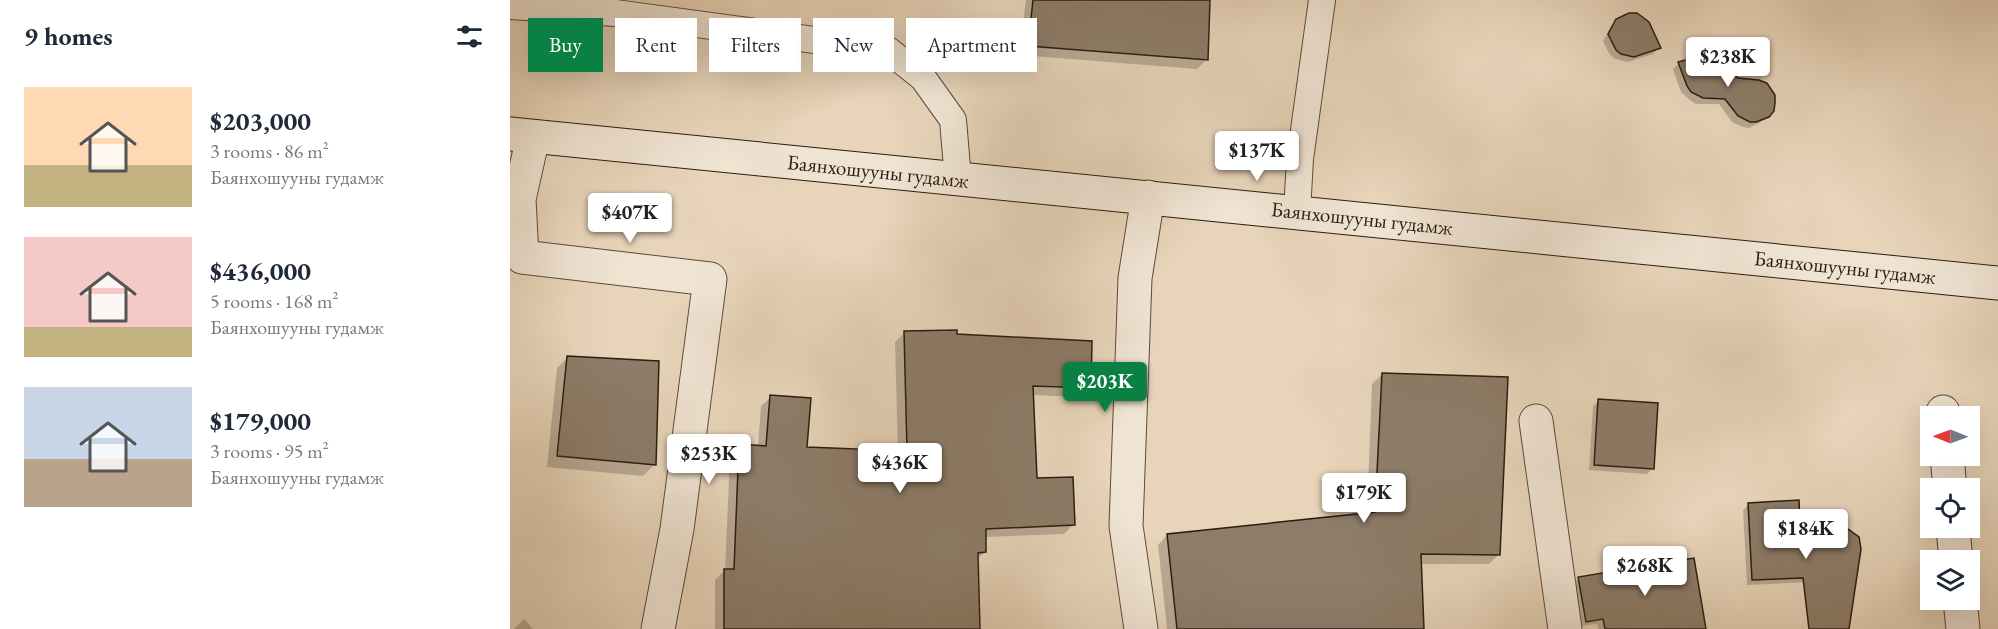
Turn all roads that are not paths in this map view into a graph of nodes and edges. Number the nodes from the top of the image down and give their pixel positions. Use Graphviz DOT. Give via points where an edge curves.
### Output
graph roads {
  1 [pos="1322,0"];
  2 [pos="510,6"];
  3 [pos="522,136"];
  4 [pos="958,179"];
  5 [pos="1148,197"];
  6 [pos="1297,212"];
  7 [pos="1998,283"];
  8 [pos="1536,421"];
  9 [pos="1961,610"];
  10 [pos="658,629"];
  11 [pos="1141,629"];
  12 [pos="1565,629"];
  13 [pos="1962,629"];
  1 -- 6 [label="lane" via="1300,159"];
  2 -- 4 [label="lane" via="615,13 888,50 923,78 953,120"];
  3 -- 4 [label="main road, Баянхошууны гудамж"];
  3 -- 10 [label="main road" via="522,257 710,279 678,530"];
  4 -- 5 [label="main road, Баянхошууны гудамж"];
  5 -- 6 [label="main road, Баянхошууны гудамж"];
  5 -- 11 [label="main road" via="1134,278 1126,526"];
  6 -- 7 [label="main road, Баянхошууны гудамж"];
  8 -- 12 [label="main road"];
  9 -- 13 [label="main road"];
}
